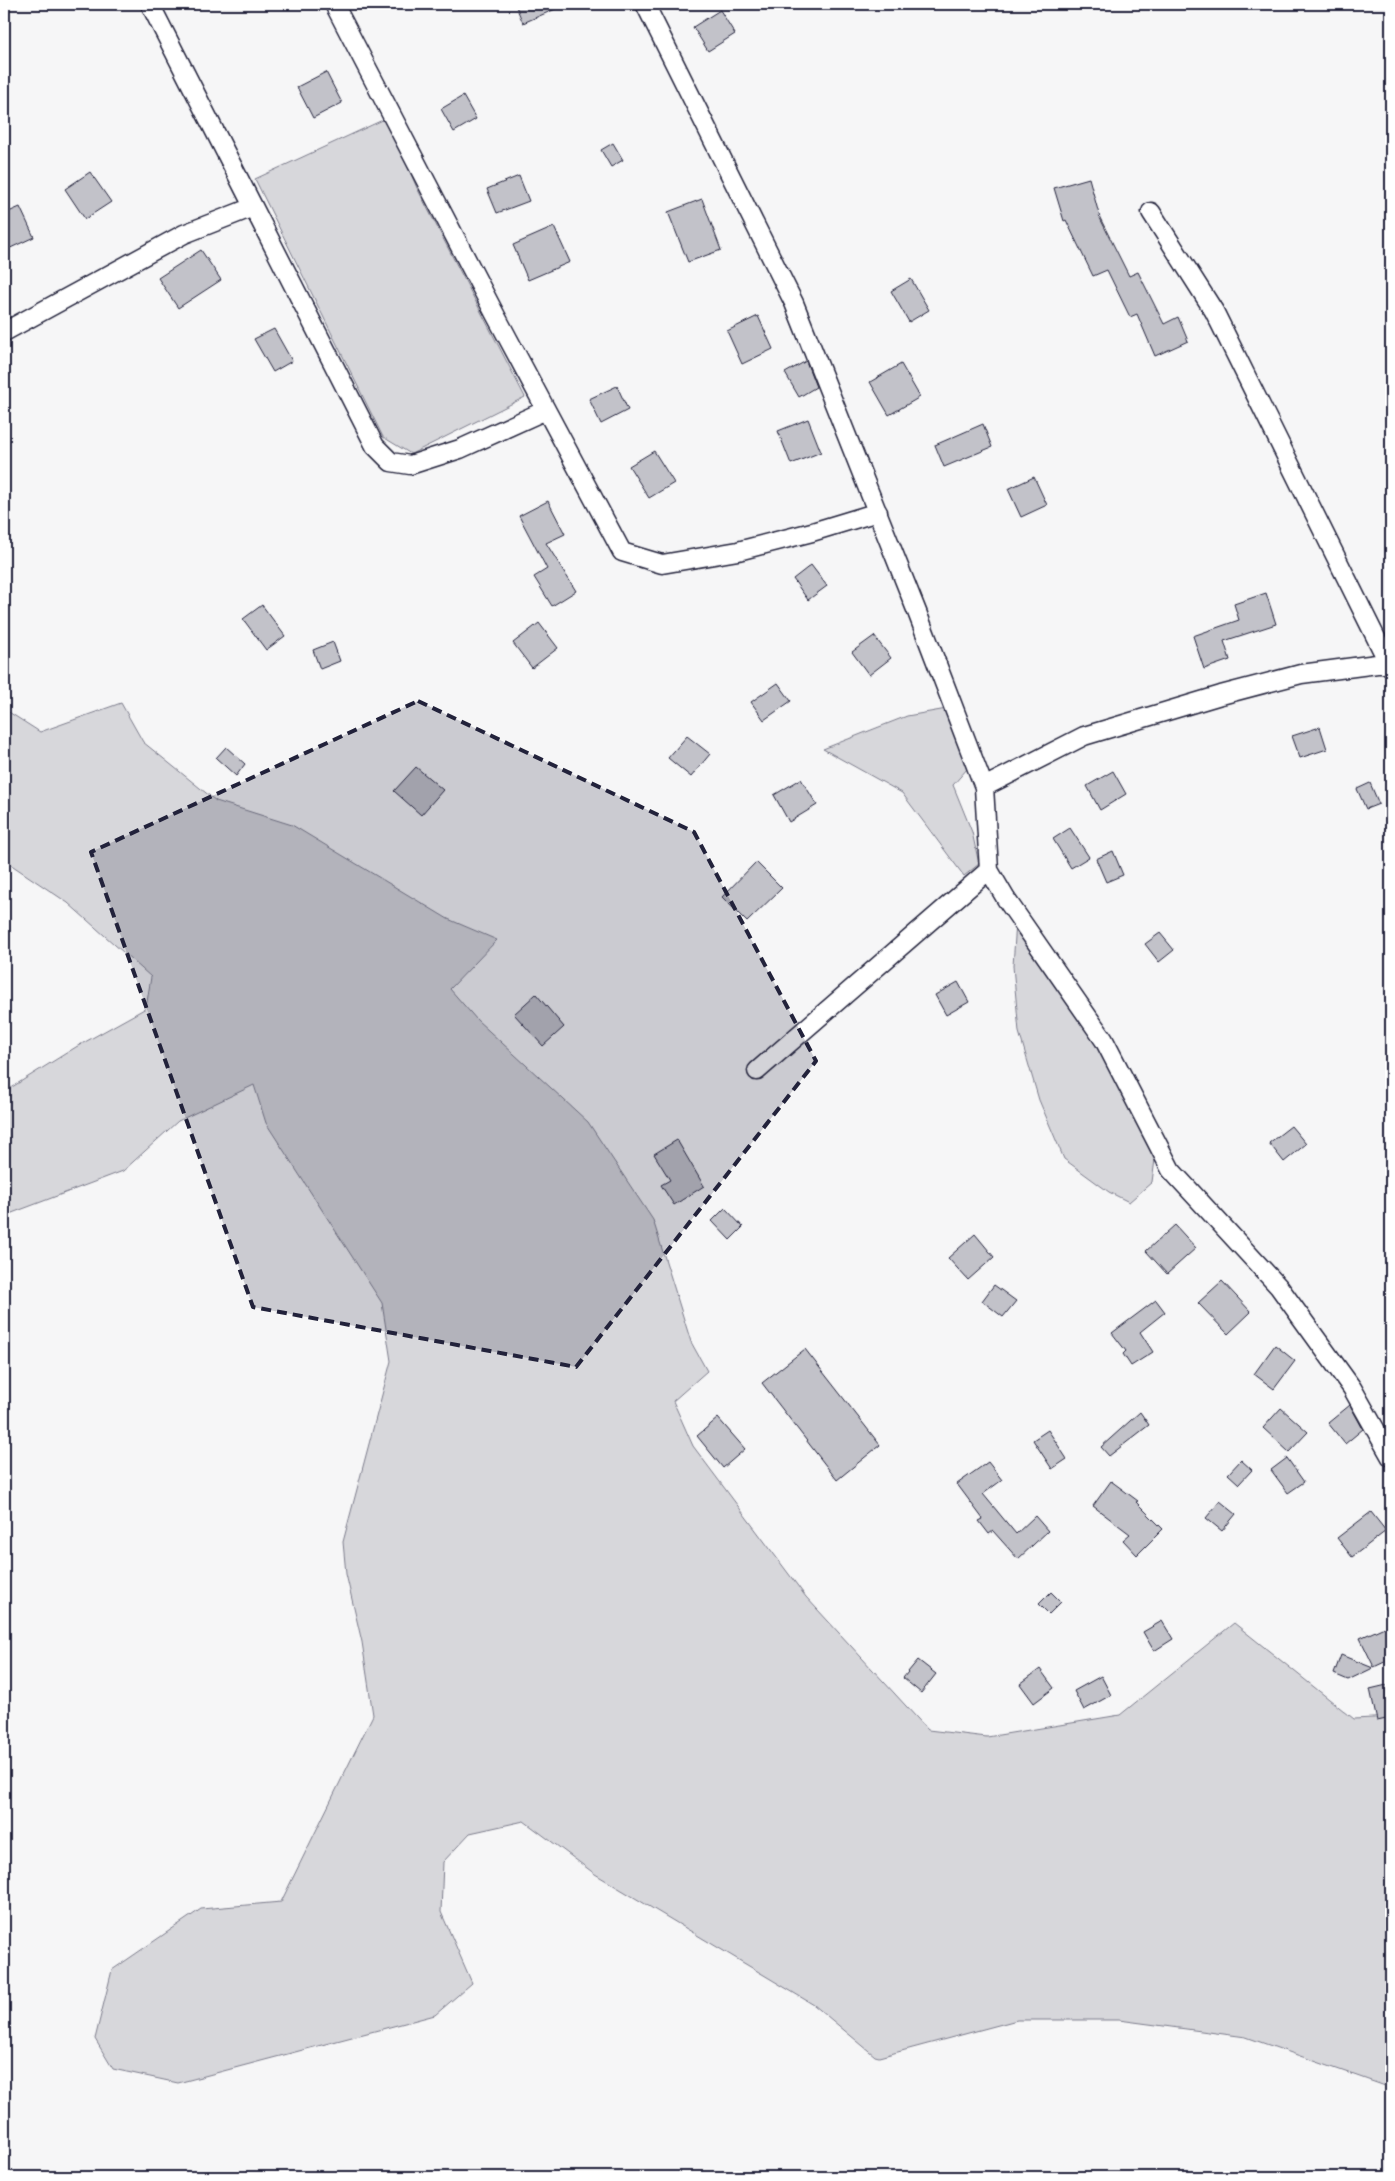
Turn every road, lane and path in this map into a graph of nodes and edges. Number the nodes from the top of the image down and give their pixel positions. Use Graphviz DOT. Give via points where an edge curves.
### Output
graph roads {
  1 [pos="150,4"];
  2 [pos="334,4"];
  3 [pos="645,4"];
  4 [pos="253,207"];
  5 [pos="1151,212"];
  6 [pos="4,332"];
  7 [pos="546,410"];
  8 [pos="878,512"];
  9 [pos="1390,664"];
  10 [pos="984,787"];
  11 [pos="989,870"];
  12 [pos="757,1071"];
  13 [pos="1391,1457"];
  1 -- 4 [label="street"];
  2 -- 7 [label="street"];
  3 -- 8 [label="street" via="794,303"];
  4 -- 6 [label="street" via="184,234"];
  4 -- 7 [label="street" via="375,446 391,462 410,465 460,449"];
  5 -- 9 [label="street" via="1214,311"];
  7 -- 8 [label="street" via="622,552 662,564 738,551"];
  8 -- 10 [label="street"];
  9 -- 10 [label="street" via="1301,674 1084,736"];
  10 -- 11 [label="street"];
  11 -- 12 [label="street"];
  11 -- 13 [label="street" via="1104,1040 1171,1170 1279,1287 1352,1388"];
}
